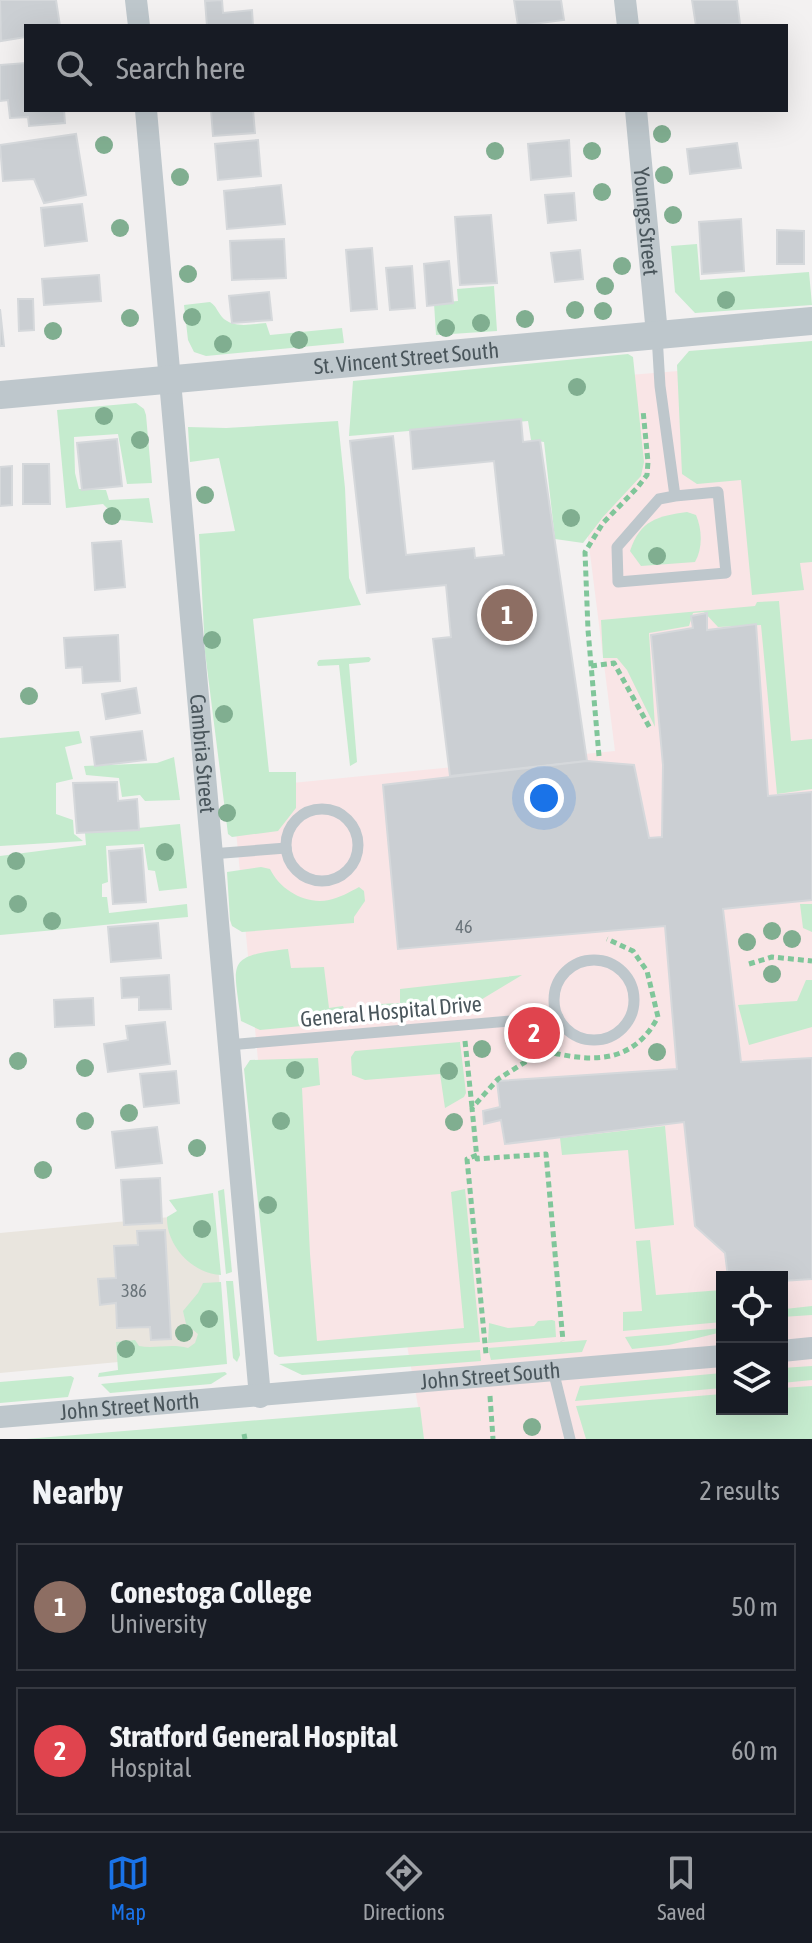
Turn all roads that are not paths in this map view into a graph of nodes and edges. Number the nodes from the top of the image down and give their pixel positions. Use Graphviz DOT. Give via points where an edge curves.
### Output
graph roads {
  1 [pos="136,0"];
  2 [pos="625,0"];
  3 [pos="139,24"];
  4 [pos="628,24"];
  5 [pos="146,112"];
  6 [pos="636,112"];
  7 [pos="812,321"];
  8 [pos="657,334"];
  9 [pos="168,380"];
  10 [pos="0,395"];
  11 [pos="675,496"];
  12 [pos="286,848"];
  13 [pos="211,854"];
  14 [pos="558,1017"];
  15 [pos="228,1045"];
  16 [pos="812,1348"];
  17 [pos="788,1350"];
  18 [pos="716,1356"];
  19 [pos="553,1370"];
  20 [pos="260,1397"];
  21 [pos="0,1417"];
  22 [pos="570,1439"];
  1 -- 3 [label="street"];
  2 -- 4 [label="street"];
  5 -- 9 [label="street, Cambria Street"];
  6 -- 8 [label="street, Youngs Street"];
  7 -- 8 [label="street, St. Vincent Street South"];
  8 -- 9 [label="street, St. Vincent Street South"];
  8 -- 11 [label="lane"];
  9 -- 10 [label="street, St. Vincent Street South"];
  9 -- 13 [label="street, Cambria Street"];
  11 -- 11 [label="lane" via="659,499 617,547 618,582 726,573 718,492"];
  12 -- 12 [label="lane" via="299,874 322,882 346,873 359,844 352,823 325,808 296,819"];
  12 -- 13 [label="lane"];
  13 -- 15 [label="street, Cambria Street"];
  14 -- 14 [label="lane" via="581,1038 610,1037 632,1013 635,999 627,976 598,959 567,970 554,994"];
  14 -- 15 [label="lane, General Hospital Drive"];
  15 -- 20 [label="street, Cambria Street"];
  16 -- 17 [label="street"];
  18 -- 19 [label="street, John Street South"];
  19 -- 20 [label="street, John Street South"];
  19 -- 22 [label="lane"];
  20 -- 21 [label="street, John Street North"];
}
